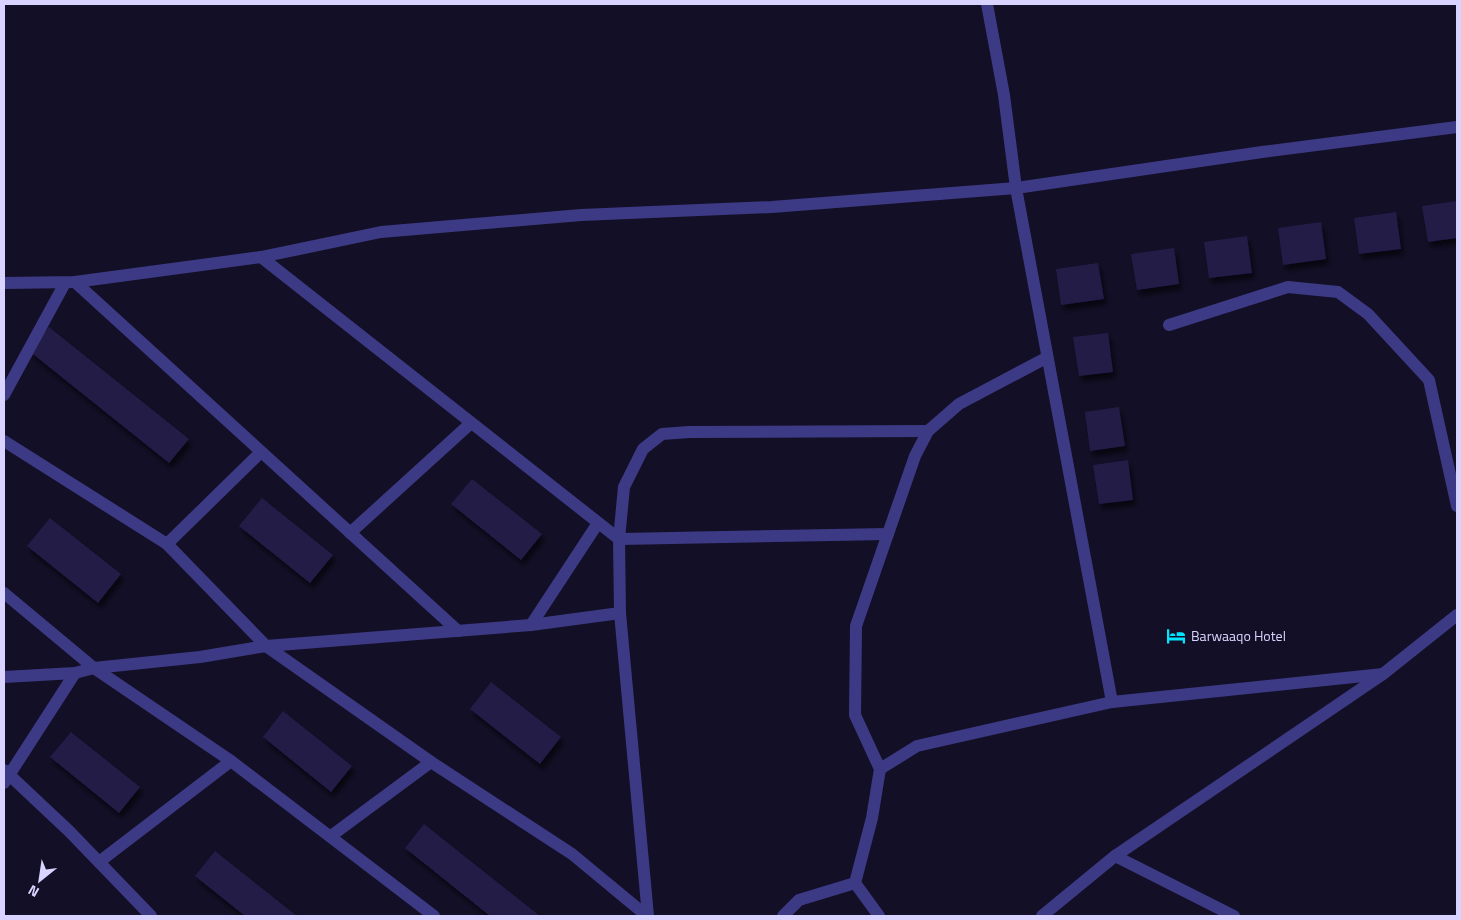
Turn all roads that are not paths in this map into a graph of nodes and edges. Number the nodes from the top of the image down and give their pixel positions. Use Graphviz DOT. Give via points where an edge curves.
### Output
graph roads {
  1 [pos="987,4"];
  2 [pos="1457,127"];
  3 [pos="1016,188"];
  4 [pos="262,257"];
  5 [pos="4,283"];
  6 [pos="70,283"];
  7 [pos="1169,324"];
  8 [pos="1046,358"];
  9 [pos="4,395"];
  10 [pos="471,423"];
  11 [pos="928,431"];
  12 [pos="4,442"];
  13 [pos="262,452"];
  14 [pos="1457,506"];
  15 [pos="598,523"];
  16 [pos="350,533"];
  17 [pos="888,534"];
  18 [pos="619,539"];
  19 [pos="166,544"];
  20 [pos="4,593"];
  21 [pos="620,613"];
  22 [pos="1457,615"];
  23 [pos="531,625"];
  24 [pos="458,631"];
  25 [pos="266,646"];
  26 [pos="94,668"];
  27 [pos="75,673"];
  28 [pos="1383,674"];
  29 [pos="4,677"];
  30 [pos="1112,702"];
  31 [pos="231,760"];
  32 [pos="431,762"];
  33 [pos="880,769"];
  34 [pos="6,776"];
  35 [pos="331,836"];
  36 [pos="1115,856"];
  37 [pos="99,862"];
  38 [pos="855,883"];
  39 [pos="151,916"];
  40 [pos="434,916"];
  41 [pos="647,916"];
  42 [pos="783,916"];
  43 [pos="879,916"];
  44 [pos="1042,916"];
  45 [pos="1234,916"];
  1 -- 3 [label="street" via="1004,95"];
  2 -- 3 [label="street"];
  3 -- 4 [label="street" via="772,207 581,215 381,232"];
  3 -- 8 [label="street"];
  4 -- 6 [label="street"];
  4 -- 10 [label="street"];
  5 -- 6 [label="street"];
  6 -- 9 [label="street"];
  6 -- 13 [label="street"];
  7 -- 14 [label="street" via="1288,287 1338,292 1368,314 1429,380"];
  8 -- 11 [label="street" via="959,404"];
  8 -- 30 [label="street"];
  10 -- 15 [label="street"];
  10 -- 16 [label="street"];
  11 -- 17 [label="street" via="915,456"];
  11 -- 18 [label="street" via="662,434 643,449 624,487"];
  12 -- 19 [label="street"];
  13 -- 16 [label="street"];
  13 -- 19 [label="street"];
  15 -- 18 [label="street"];
  15 -- 23 [label="street"];
  16 -- 24 [label="street"];
  17 -- 18 [label="street"];
  17 -- 33 [label="street" via="856,626 855,715"];
  18 -- 21 [label="street"];
  19 -- 25 [label="street"];
  20 -- 26 [label="street"];
  21 -- 23 [label="street"];
  21 -- 41 [label="street"];
  22 -- 28 [label="street"];
  23 -- 24 [label="street"];
  24 -- 25 [label="street"];
  25 -- 26 [label="street" via="200,657"];
  25 -- 32 [label="street"];
  26 -- 27 [label="street"];
  26 -- 31 [label="street"];
  27 -- 29 [label="street"];
  27 -- 34 [label="street"];
  28 -- 30 [label="street"];
  28 -- 36 [label="street"];
  30 -- 33 [label="street" via="918,746"];
  31 -- 35 [label="street"];
  31 -- 37 [label="street"];
  32 -- 35 [label="street"];
  32 -- 41 [label="street" via="572,854"];
  33 -- 38 [label="street" via="872,818"];
  34 -- 37 [label="street"];
  35 -- 40 [label="street"];
  36 -- 44 [label="street"];
  36 -- 45 [label="street"];
  37 -- 39 [label="street"];
  38 -- 42 [label="street" via="799,900"];
  38 -- 43 [label="street"];
}
